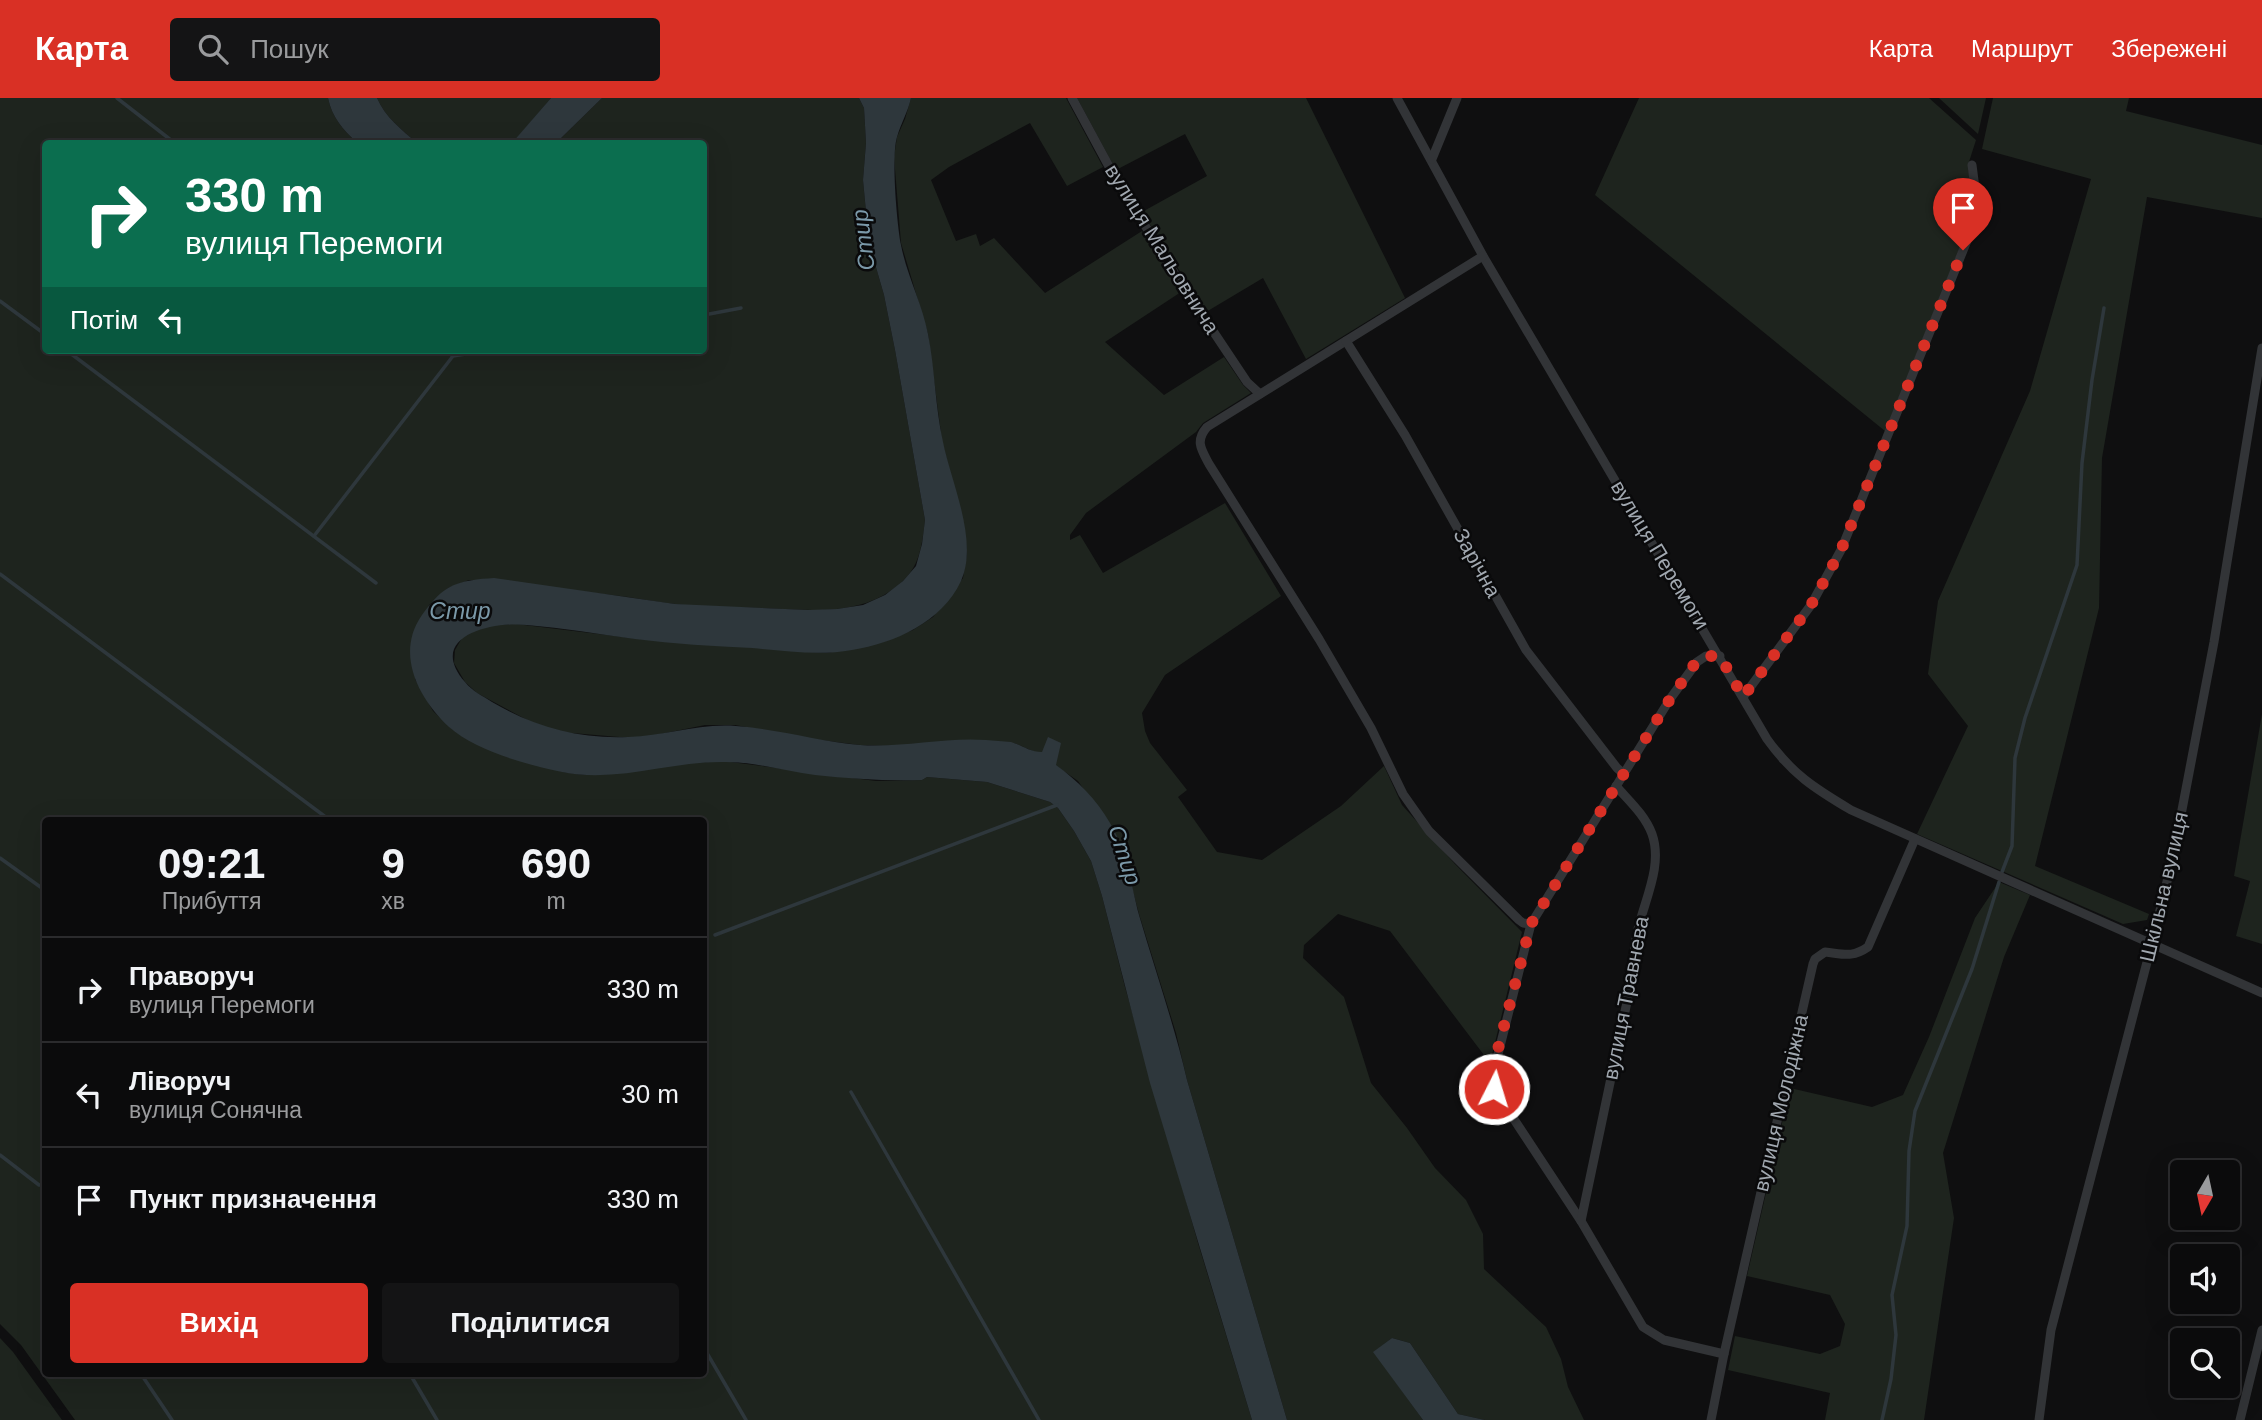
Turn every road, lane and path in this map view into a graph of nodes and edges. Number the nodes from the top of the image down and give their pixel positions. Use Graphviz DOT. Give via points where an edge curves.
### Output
graph roads {
  1 [pos="1072,98"];
  2 [pos="1397,98"];
  3 [pos="1457,98"];
  4 [pos="1432,159"];
  5 [pos="1972,165"];
  6 [pos="1483,256"];
  7 [pos="1346,341"];
  8 [pos="2262,348"];
  9 [pos="1260,394"];
  10 [pos="1720,656"];
  11 [pos="1743,697"];
  12 [pos="1624,774"];
  13 [pos="1616,786"];
  14 [pos="1915,839"];
  15 [pos="1531,924"];
  16 [pos="2152,943"];
  17 [pos="2262,993"];
  18 [pos="1581,1222"];
  19 [pos="2262,1330"];
  20 [pos="1724,1354"];
  21 [pos="1711,1420"];
  22 [pos="2039,1420"];
  23 [pos="2240,1420"];
  1 -- 9 [label="street, вулиця Мальовнича" via="1175,274 1247,382"];
  2 -- 4 [label="street, вулиця Перемоги"];
  3 -- 4 [label="street"];
  4 -- 6 [label="street, вулиця Перемоги"];
  5 -- 11 [label="street" via="1978,211 1973,226 1841,550 1811,605"];
  6 -- 7 [label="street"];
  6 -- 10 [label="street, вулиця Перемоги"];
  7 -- 9 [label="street"];
  7 -- 12 [label="street, Зарічна" via="1405,435 1526,650"];
  8 -- 16 [label="street, Шкільна вулиця" via="2211,655"];
  9 -- 15 [label="street" via="1207,427 1199,447 1319,639 1403,794 1429,831 1519,920"];
  10 -- 11 [label="street, вулиця Перемоги"];
  10 -- 12 [label="street" via="1696,662"];
  11 -- 14 [label="street, вулиця Перемоги" via="1794,773 1851,810"];
  12 -- 13 [label="street"];
  13 -- 15 [label="street"];
  13 -- 18 [label="street, вулиця Травнева" via="1645,820 1652,835 1655,864 1635,940 1632,978"];
  14 -- 16 [label="street, вулиця Перемоги"];
  14 -- 20 [label="street, вулиця Молодіжна" via="1868,947 1850,955 1825,952 1813,964"];
  15 -- 18 [label="street" via="1492,1078 1494,1089"];
  16 -- 17 [label="street, вулиця Перемоги"];
  16 -- 22 [label="street, Шкільна вулиця" via="2051,1330"];
  18 -- 20 [label="street" via="1643,1327 1664,1340"];
  19 -- 23 [label="street"];
  20 -- 21 [label="street, вулиця Молодіжна"];
}
